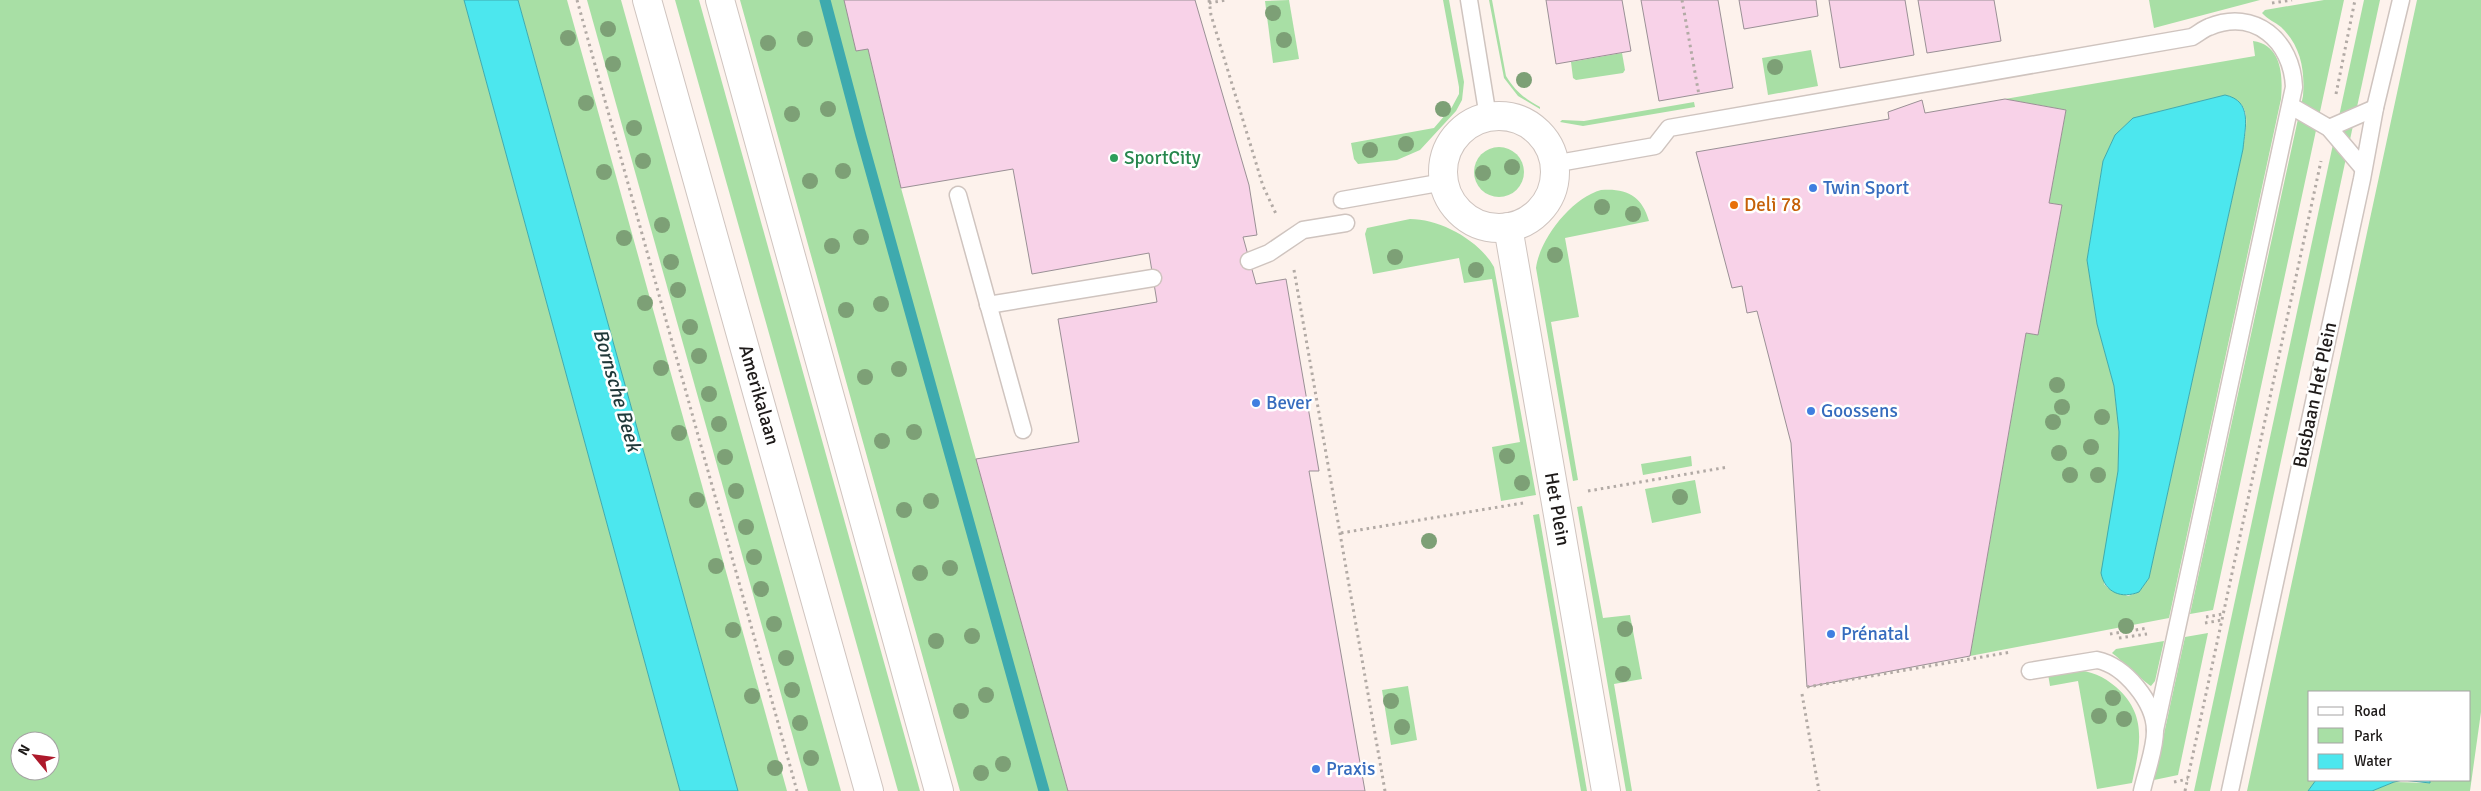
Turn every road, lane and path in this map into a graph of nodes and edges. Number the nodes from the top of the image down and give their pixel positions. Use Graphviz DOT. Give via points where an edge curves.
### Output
graph roads {
  1 [pos="577,0"];
  2 [pos="647,0"];
  3 [pos="720,0"];
  4 [pos="1226,0"];
  5 [pos="1468,0"];
  6 [pos="1682,0"];
  7 [pos="2355,0"];
  8 [pos="2401,0"];
  9 [pos="1209,2"];
  10 [pos="2290,106"];
  11 [pos="2375,108"];
  12 [pos="1488,118"];
  13 [pos="1703,122"];
  14 [pos="2329,128"];
  15 [pos="1553,164"];
  16 [pos="2363,168"];
  17 [pos="1444,182"];
  18 [pos="958,195"];
  19 [pos="1342,200"];
  20 [pos="1346,223"];
  21 [pos="1508,227"];
  22 [pos="1288,240"];
  23 [pos="1249,261"];
  24 [pos="1153,278"];
  25 [pos="988,305"];
  26 [pos="1023,430"];
  27 [pos="1728,467"];
  28 [pos="1712,470"];
  29 [pos="2178,629"];
  30 [pos="2097,660"];
  31 [pos="2030,671"];
  32 [pos="1802,694"];
  33 [pos="2155,730"];
  34 [pos="798,791"];
  35 [pos="869,791"];
  36 [pos="939,791"];
  37 [pos="1385,791"];
  38 [pos="1606,791"];
  39 [pos="1819,791"];
  40 [pos="2142,791"];
  41 [pos="2185,791"];
  42 [pos="2230,791"];
  1 -- 34 [label="path"];
  2 -- 35 [label="main road, Amerikalaan"];
  3 -- 36 [label="main road"];
  4 -- 9 [label="path"];
  5 -- 12 [label="lane"];
  6 -- 13 [label="path"];
  7 -- 14 [label="path"];
  8 -- 11 [label="lane, Busbaan Het Plein"];
  9 -- 22 [label="path" via="1263,186"];
  10 -- 13 [label="lane" via="2294,77 2286,51 2272,36 2240,22 2209,27 2192,37"];
  10 -- 14 [label="lane"];
  10 -- 29 [label="lane"];
  11 -- 14 [label="lane"];
  11 -- 16 [label="lane, Busbaan Het Plein"];
  12 -- 15 [label="main road" via="1516,119 1532,128 1545,140"];
  12 -- 17 [label="main road" via="1471,124 1451,143 1445,160"];
  13 -- 15 [label="lane" via="1669,128 1655,146"];
  14 -- 16 [label="lane"];
  14 -- 41 [label="path"];
  15 -- 21 [label="main road" via="1553,185 1541,209 1526,221"];
  16 -- 42 [label="lane, Busbaan Het Plein"];
  17 -- 19 [label="lane"];
  17 -- 21 [label="main road" via="1453,204 1465,217 1482,225"];
  18 -- 25 [label="lane"];
  20 -- 22 [label="lane" via="1303,230"];
  21 -- 38 [label="main road, Het Plein"];
  22 -- 23 [label="lane"];
  22 -- 37 [label="path"];
  24 -- 25 [label="lane"];
  25 -- 26 [label="lane"];
  27 -- 28 [label="path"];
  29 -- 30 [label="path" via="2110,640"];
  29 -- 33 [label="lane"];
  30 -- 31 [label="lane"];
  30 -- 33 [label="lane" via="2104,661 2130,680 2150,708"];
  32 -- 39 [label="path"];
  33 -- 40 [label="lane"];
}
